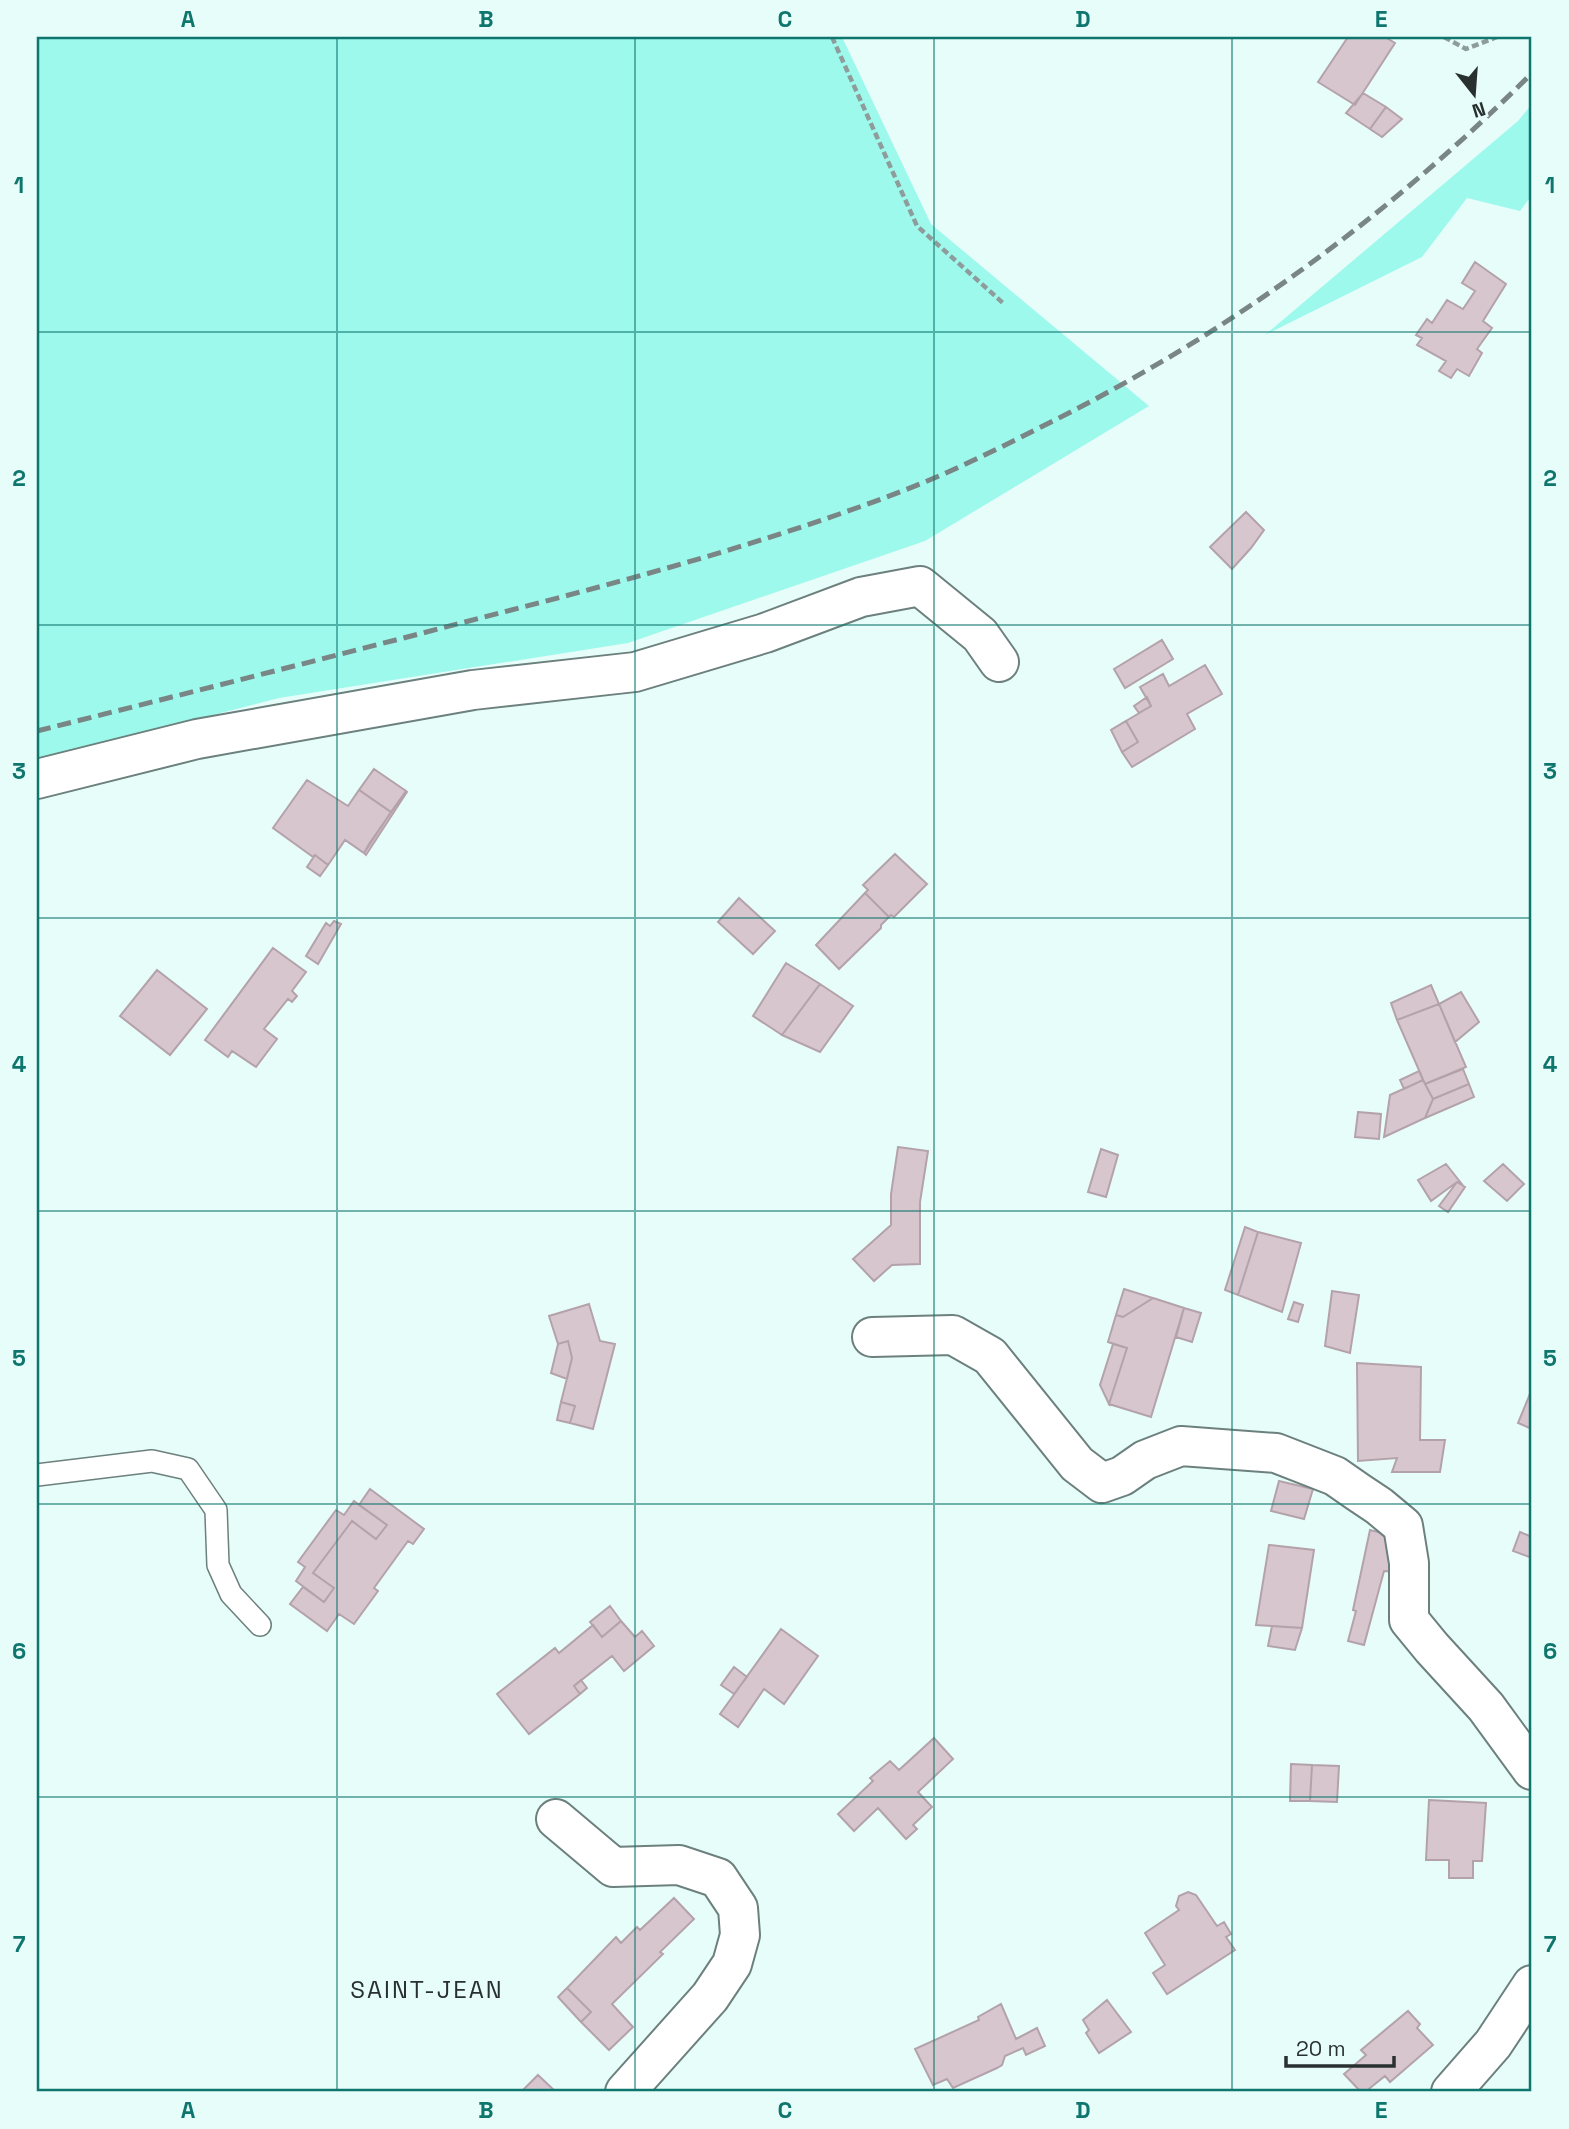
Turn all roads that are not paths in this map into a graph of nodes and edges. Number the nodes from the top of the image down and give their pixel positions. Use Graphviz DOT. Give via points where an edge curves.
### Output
graph roads {
  1 [pos="999,662"];
  2 [pos="37,779"];
  3 [pos="872,1337"];
  4 [pos="37,1475"];
  5 [pos="260,1625"];
  6 [pos="1532,1770"];
  7 [pos="556,1819"];
  8 [pos="1532,1985"];
  9 [pos="625,2092"];
  10 [pos="1451,2092"];
  1 -- 2 [label="street" via="980,635 920,586 861,597 765,633 635,671 473,690 197,738"];
  3 -- 6 [label="street" via="953,1335 990,1356 1077,1464 1102,1483 1181,1446 1276,1453 1335,1476 1403,1527 1409,1563 1409,1619 1486,1707"];
  4 -- 5 [label="lane" via="152,1461 188,1469 216,1510 218,1565 231,1594"];
  7 -- 9 [label="street" via="613,1867 679,1865 718,1878 738,1908 740,1935 732,1964 710,1997"];
  8 -- 10 [label="street" via="1493,2044"];
}
